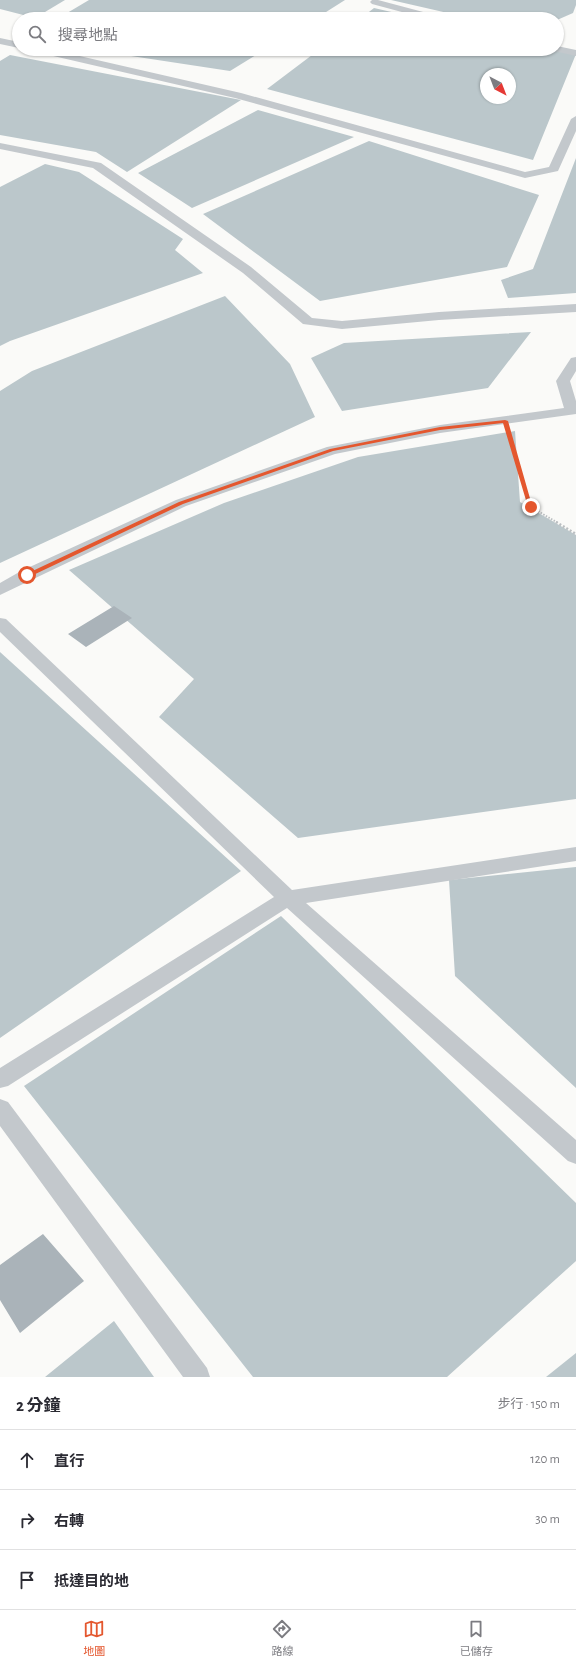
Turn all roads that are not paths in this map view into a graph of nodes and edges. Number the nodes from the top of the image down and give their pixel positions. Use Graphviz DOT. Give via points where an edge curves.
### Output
graph roads {
  1 [pos="375,2"];
  2 [pos="413,12"];
  3 [pos="0,41"];
  4 [pos="12,44"];
  5 [pos="564,50"];
  6 [pos="576,53"];
  7 [pos="67,56"];
  8 [pos="576,119"];
  9 [pos="0,146"];
  10 [pos="576,308"];
  11 [pos="576,361"];
  12 [pos="574,412"];
  13 [pos="0,590"];
  14 [pos="0,623"];
  15 [pos="576,854"];
  16 [pos="288,898"];
  17 [pos="0,1079"];
  18 [pos="0,1109"];
  19 [pos="576,1154"];
  20 [pos="198,1377"];
  1 -- 2 [label="lane"];
  3 -- 4 [label="lane"];
  5 -- 6 [label="lane"];
  7 -- 8 [label="lane" via="237,95 525,175 554,169"];
  9 -- 10 [label="lane" via="98,165 247,270 308,321 342,325"];
  11 -- 12 [label="lane" via="563,381"];
  12 -- 13 [label="lane" via="440,429 332,450 181,503"];
  14 -- 16 [label="lane"];
  15 -- 16 [label="lane"];
  16 -- 17 [label="lane"];
  16 -- 19 [label="lane"];
  18 -- 20 [label="lane"];
}
